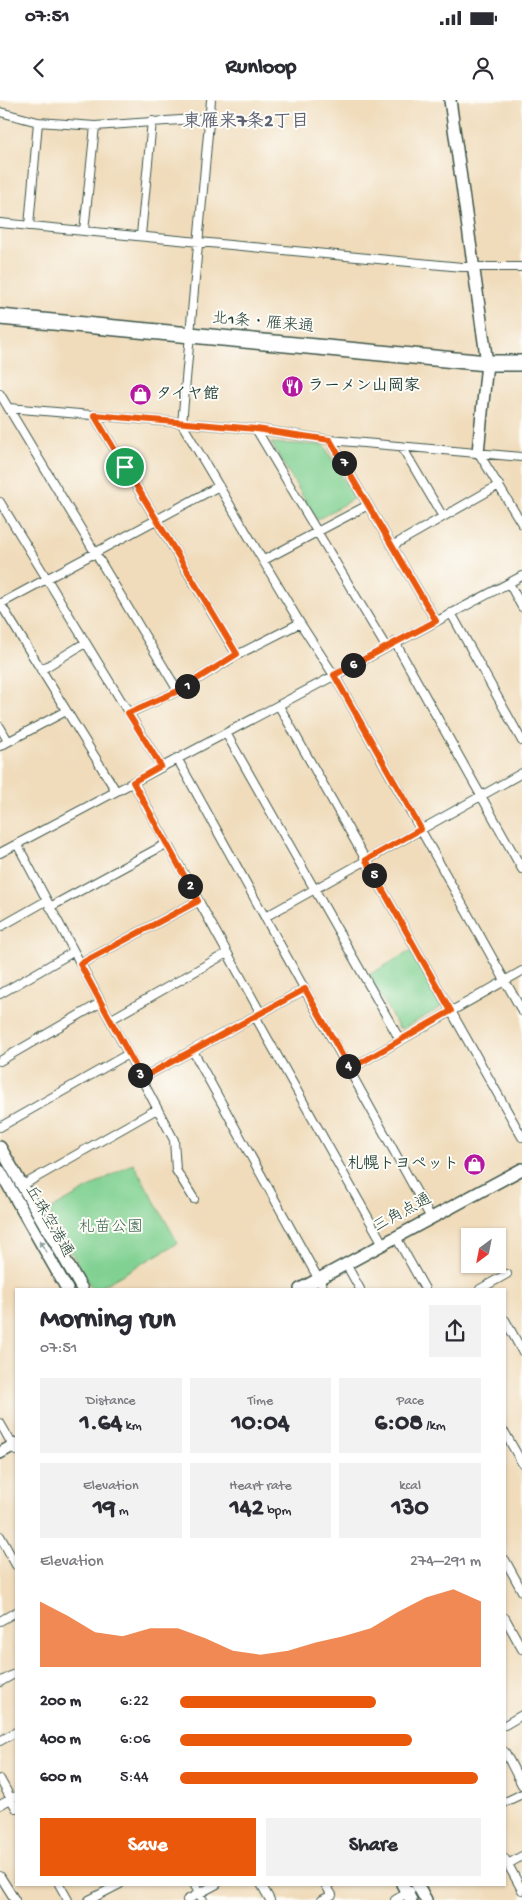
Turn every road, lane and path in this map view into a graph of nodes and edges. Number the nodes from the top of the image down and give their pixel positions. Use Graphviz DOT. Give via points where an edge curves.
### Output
graph roads {
  1 [pos="211,100"];
  2 [pos="450,100"];
  3 [pos="0,112"];
  4 [pos="209,118"];
  5 [pos="152,121"];
  6 [pos="38,122"];
  7 [pos="95,126"];
  8 [pos="0,223"];
  9 [pos="29,226"];
  10 [pos="84,232"];
  11 [pos="141,235"];
  12 [pos="199,241"];
  13 [pos="474,266"];
  14 [pos="522,267"];
  15 [pos="0,317"];
  16 [pos="190,334"];
  17 [pos="487,363"];
  18 [pos="522,363"];
  19 [pos="0,394"];
  20 [pos="9,408"];
  21 [pos="94,415"];
  22 [pos="182,424"];
  23 [pos="256,429"];
  24 [pos="330,440"];
  25 [pos="402,447"];
  26 [pos="478,452"];
  27 [pos="522,457"];
  28 [pos="219,486"];
  29 [pos="499,486"];
  30 [pos="0,502"];
  31 [pos="368,505"];
  32 [pos="443,517"];
  33 [pos="156,519"];
  34 [pos="522,524"];
  35 [pos="316,532"];
  36 [pos="392,546"];
  37 [pos="96,551"];
  38 [pos="264,560"];
  39 [pos="522,576"];
  40 [pos="46,578"];
  41 [pos="509,583"];
  42 [pos="0,603"];
  43 [pos="522,607"];
  44 [pos="451,613"];
  45 [pos="436,621"];
  46 [pos="300,623"];
  47 [pos="395,642"];
  48 [pos="85,643"];
  49 [pos="386,647"];
  50 [pos="237,654"];
  51 [pos="41,670"];
  52 [pos="334,675"];
  53 [pos="178,691"];
  54 [pos="279,706"];
  55 [pos="66,711"];
  56 [pos="128,713"];
  57 [pos="0,727"];
  58 [pos="226,733"];
  59 [pos="8,741"];
  60 [pos="522,741"];
  61 [pos="0,746"];
  62 [pos="177,758"];
  63 [pos="161,766"];
  64 [pos="522,773"];
  65 [pos="133,782"];
  66 [pos="116,791"];
  67 [pos="481,796"];
  68 [pos="421,829"];
  69 [pos="0,842"];
  70 [pos="17,844"];
  71 [pos="166,844"];
  72 [pos="3,852"];
  73 [pos="366,860"];
  74 [pos="522,869"];
  75 [pos="314,890"];
  76 [pos="198,901"];
  77 [pos="48,904"];
  78 [pos="265,917"];
  79 [pos="0,927"];
  80 [pos="73,952"];
  81 [pos="227,953"];
  82 [pos="80,964"];
  83 [pos="522,971"];
  84 [pos="505,980"];
  85 [pos="305,989"];
  86 [pos="0,994"];
  87 [pos="100,1003"];
  88 [pos="451,1011"];
  89 [pos="522,1011"];
  90 [pos="258,1014"];
  91 [pos="110,1020"];
  92 [pos="400,1040"];
  93 [pos="193,1051"];
  94 [pos="128,1054"];
  95 [pos="0,1061"];
  96 [pos="350,1069"];
  97 [pos="142,1078"];
  98 [pos="157,1109"];
  99 [pos="0,1127"];
  100 [pos="522,1136"];
  101 [pos="0,1147"];
  102 [pos="4,1164"];
  103 [pos="522,1169"];
  104 [pos="0,1171"];
  105 [pos="23,1185"];
  106 [pos="194,1199"];
  107 [pos="431,1218"];
  108 [pos="396,1237"];
  109 [pos="383,1244"];
  110 [pos="346,1264"];
  111 [pos="507,1274"];
  112 [pos="321,1284"];
  113 [pos="66,1288"];
  114 [pos="81,1288"];
  115 [pos="304,1288"];
  116 [pos="359,1288"];
  117 [pos="424,1288"];
  118 [pos="485,1288"];
  119 [pos="506,1322"];
  120 [pos="522,1351"];
  121 [pos="0,1423"];
  122 [pos="506,1435"];
  123 [pos="15,1446"];
  124 [pos="0,1452"];
  125 [pos="522,1463"];
  126 [pos="0,1536"];
  127 [pos="506,1562"];
  128 [pos="15,1563"];
  129 [pos="522,1591"];
  130 [pos="15,1613"];
  131 [pos="506,1620"];
  132 [pos="0,1621"];
  133 [pos="522,1649"];
  134 [pos="15,1674"];
  135 [pos="0,1682"];
  136 [pos="522,1715"];
  137 [pos="506,1723"];
  138 [pos="15,1733"];
  139 [pos="0,1741"];
  140 [pos="506,1754"];
  141 [pos="0,1779"];
  142 [pos="522,1785"];
  143 [pos="522,1794"];
  144 [pos="14,1797"];
  145 [pos="506,1802"];
  146 [pos="0,1804"];
  147 [pos="522,1856"];
  148 [pos="506,1862"];
  149 [pos="0,1876"];
  150 [pos="60,1886"];
  151 [pos="116,1886"];
  152 [pos="215,1886"];
  153 [pos="262,1886"];
  154 [pos="326,1886"];
  155 [pos="419,1886"];
  156 [pos="522,1890"];
  157 [pos="407,1892"];
  158 [pos="201,1897"];
  159 [pos="15,1900"];
  160 [pos="68,1900"];
  161 [pos="89,1900"];
  162 [pos="187,1900"];
  163 [pos="270,1900"];
  164 [pos="322,1900"];
  165 [pos="394,1900"];
  166 [pos="426,1900"];
  1 -- 4 [label="street"];
  2 -- 13 [label="street"];
  3 -- 6 [label="street"];
  4 -- 5 [label="street"];
  4 -- 12 [label="street"];
  5 -- 7 [label="street"];
  5 -- 11 [label="street"];
  6 -- 7 [label="street"];
  6 -- 9 [label="street"];
  7 -- 10 [label="street"];
  8 -- 9 [label="street"];
  9 -- 10 [label="street"];
  10 -- 11 [label="street"];
  11 -- 12 [label="street"];
  12 -- 13 [label="street"];
  12 -- 16 [label="street"];
  13 -- 14 [label="street"];
  13 -- 17 [label="street"];
  15 -- 16 [label="highway, 北1条・雁来通"];
  16 -- 17 [label="highway, 北1条・雁来通"];
  16 -- 22 [label="street"];
  17 -- 18 [label="highway, 北1条・雁来通"];
  17 -- 26 [label="street"];
  19 -- 20 [label="street"];
  20 -- 21 [label="street"];
  20 -- 37 [label="street"];
  21 -- 22 [label="street"];
  21 -- 33 [label="street"];
  22 -- 23 [label="street"];
  22 -- 28 [label="street"];
  23 -- 24 [label="street"];
  23 -- 35 [label="street"];
  24 -- 25 [label="street"];
  24 -- 31 [label="street"];
  25 -- 26 [label="street"];
  25 -- 32 [label="street"];
  26 -- 27 [label="street"];
  26 -- 29 [label="street"];
  28 -- 33 [label="street"];
  28 -- 38 [label="street"];
  29 -- 32 [label="street"];
  29 -- 34 [label="street"];
  30 -- 40 [label="street"];
  31 -- 35 [label="street"];
  31 -- 36 [label="street"];
  32 -- 36 [label="street"];
  33 -- 37 [label="street"];
  33 -- 50 [label="street"];
  35 -- 38 [label="street"];
  35 -- 49 [label="street"];
  36 -- 45 [label="street"];
  37 -- 40 [label="street"];
  37 -- 53 [label="street"];
  38 -- 46 [label="street"];
  39 -- 41 [label="street"];
  40 -- 42 [label="street"];
  40 -- 48 [label="street"];
  41 -- 43 [label="street"];
  41 -- 44 [label="street"];
  42 -- 51 [label="street"];
  44 -- 45 [label="street"];
  44 -- 60 [label="street"];
  45 -- 47 [label="street"];
  46 -- 50 [label="street"];
  46 -- 52 [label="street"];
  47 -- 49 [label="street"];
  47 -- 67 [label="street"];
  48 -- 51 [label="street"];
  48 -- 56 [label="street"];
  49 -- 52 [label="street"];
  50 -- 53 [label="street"];
  51 -- 55 [label="street"];
  52 -- 54 [label="street"];
  52 -- 68 [label="street"];
  53 -- 56 [label="street"];
  54 -- 58 [label="street"];
  54 -- 73 [label="street"];
  55 -- 59 [label="street"];
  55 -- 66 [label="street"];
  56 -- 63 [label="street"];
  57 -- 59 [label="street"];
  58 -- 62 [label="street"];
  58 -- 75 [label="street"];
  59 -- 61 [label="street"];
  62 -- 63 [label="street"];
  62 -- 78 [label="street"];
  63 -- 65 [label="street"];
  64 -- 67 [label="street"];
  65 -- 66 [label="street"];
  65 -- 71 [label="street"];
  66 -- 70 [label="street"];
  67 -- 68 [label="street"];
  67 -- 74 [label="street"];
  68 -- 73 [label="street"];
  68 -- 84 [label="street"];
  69 -- 72 [label="street"];
  70 -- 72 [label="street"];
  70 -- 77 [label="street"];
  71 -- 76 [label="street"];
  71 -- 77 [label="street"];
  73 -- 75 [label="street"];
  73 -- 88 [label="street"];
  75 -- 78 [label="street"];
  75 -- 92 [label="street"];
  76 -- 81 [label="street"];
  76 -- 82 [label="street"];
  77 -- 79 [label="street"];
  77 -- 80 [label="street"];
  78 -- 85 [label="street"];
  80 -- 82 [label="street"];
  80 -- 86 [label="street"];
  81 -- 90 [label="street"];
  81 -- 91 [label="street"];
  82 -- 87 [label="street"];
  83 -- 84 [label="street"];
  84 -- 88 [label="street"];
  84 -- 89 [label="street"];
  85 -- 90 [label="street"];
  85 -- 96 [label="street"];
  87 -- 91 [label="street"];
  87 -- 95 [label="street"];
  88 -- 92 [label="street"];
  88 -- 100 [label="street"];
  90 -- 93 [label="street"];
  90 -- 109 [label="street"];
  91 -- 94 [label="street"];
  92 -- 96 [label="street"];
  93 -- 97 [label="street"];
  93 -- 112 [label="street"];
  94 -- 97 [label="street"];
  94 -- 99 [label="street"];
  96 -- 107 [label="street"];
  97 -- 98 [label="street"];
  98 -- 105 [label="street"];
  98 -- 106 [label="street" via="174,1140 176,1170"];
  101 -- 102 [label="street, 丘珠空港通"];
  102 -- 105 [label="street, 丘珠空港通"];
  103 -- 107 [label="street, 三角点通"];
  113 -- 104 [label="street, 丘珠空港通, one-way"];
  105 -- 114 [label="street, 丘珠空港通"];
  107 -- 108 [label="street, 三角点通"];
  108 -- 109 [label="street, 三角点通"];
  108 -- 117 [label="street"];
  109 -- 110 [label="street, 三角点通"];
  110 -- 112 [label="street, 三角点通"];
  110 -- 116 [label="street"];
  111 -- 118 [label="street"];
  112 -- 115 [label="street, 三角点通"];
  119 -- 120 [label="street"];
  121 -- 123 [label="street"];
  122 -- 125 [label="street"];
  123 -- 124 [label="street"];
  126 -- 128 [label="street"];
  127 -- 129 [label="street"];
  130 -- 132 [label="street"];
  131 -- 133 [label="street"];
  134 -- 135 [label="street"];
  136 -- 137 [label="street"];
  138 -- 139 [label="street"];
  140 -- 142 [label="street"];
  141 -- 144 [label="street"];
  143 -- 145 [label="street"];
  144 -- 146 [label="street"];
  147 -- 148 [label="street"];
  148 -- 156 [label="street"];
  149 -- 159 [label="street"];
  150 -- 160 [label="street"];
  151 -- 161 [label="street"];
  152 -- 158 [label="street"];
  153 -- 163 [label="street"];
  154 -- 164 [label="street" via="332,1895"];
  155 -- 166 [label="street"];
  157 -- 165 [label="street"];
  158 -- 162 [label="street"];
}
